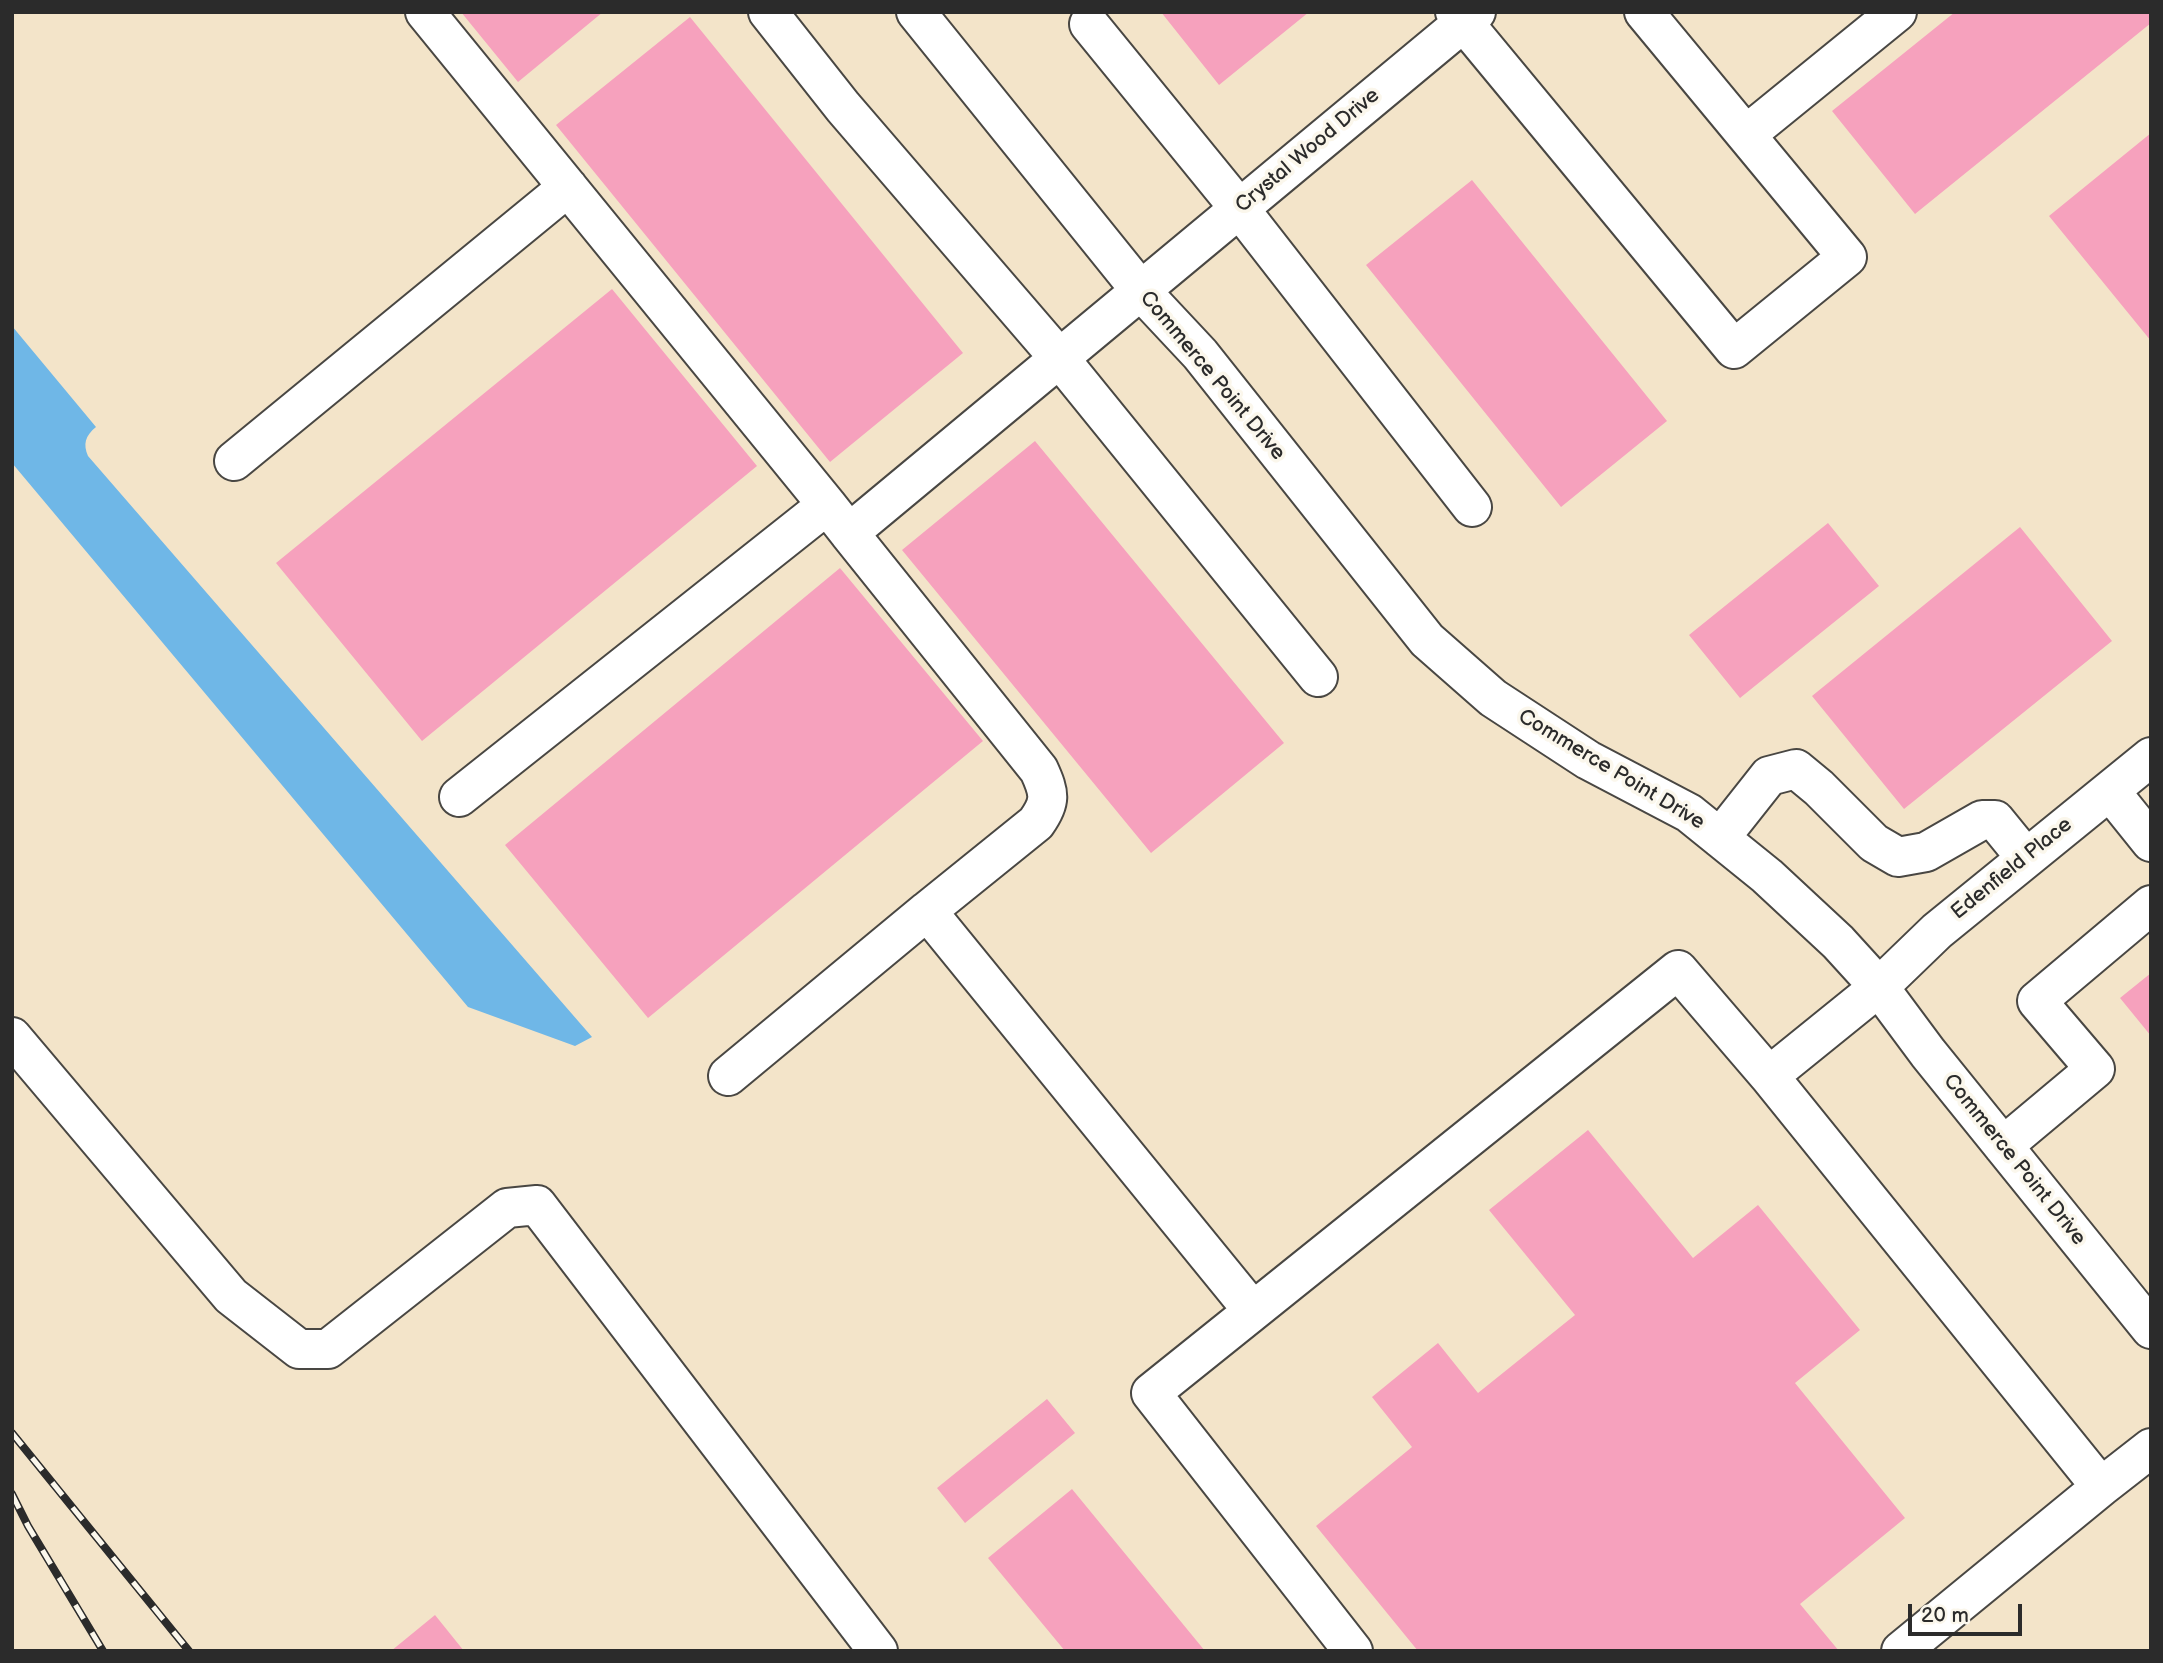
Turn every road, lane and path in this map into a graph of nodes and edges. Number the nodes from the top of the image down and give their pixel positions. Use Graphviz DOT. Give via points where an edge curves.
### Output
graph roads {
  1 [pos="425,12"];
  2 [pos="768,12"];
  3 [pos="916,12"];
  4 [pos="1644,12"];
  5 [pos="1897,12"];
  6 [pos="1465,16"];
  7 [pos="1089,24"];
  8 [pos="1856,25"];
  9 [pos="1747,135"];
  10 [pos="568,187"];
  11 [pos="1239,208"];
  12 [pos="1141,290"];
  13 [pos="1060,359"];
  14 [pos="234,461"];
  15 [pos="1472,507"];
  16 [pos="838,519"];
  17 [pos="1318,677"];
  18 [pos="2151,757"];
  19 [pos="2110,791"];
  20 [pos="459,797"];
  21 [pos="1720,838"];
  22 [pos="2151,842"];
  23 [pos="2026,858"];
  24 [pos="2151,905"];
  25 [pos="927,911"];
  26 [pos="1879,987"];
  27 [pos="12,1037"];
  28 [pos="728,1076"];
  29 [pos="1769,1076"];
  30 [pos="2003,1146"];
  31 [pos="1253,1311"];
  32 [pos="2151,1329"];
  33 [pos="2151,1448"];
  34 [pos="2101,1487"];
  35 [pos="878,1651"];
  36 [pos="1353,1651"];
  37 [pos="1901,1651"];
  1 -- 10 [label="street"];
  2 -- 13 [label="street" via="843,107"];
  3 -- 12 [label="street, Commerce Point Drive"];
  4 -- 9 [label="street"];
  5 -- 8 [label="street"];
  6 -- 9 [label="street" via="1734,349 1847,257"];
  6 -- 11 [label="street, Crystal Wood Drive"];
  7 -- 11 [label="street"];
  8 -- 9 [label="street"];
  10 -- 14 [label="street"];
  10 -- 16 [label="street"];
  11 -- 12 [label="street, Crystal Wood Drive"];
  11 -- 15 [label="street"];
  12 -- 13 [label="street, Crystal Wood Drive"];
  12 -- 21 [label="street, Commerce Point Drive" via="1200,355 1427,640 1493,698 1588,760 1689,813"];
  13 -- 16 [label="street, Crystal Wood Drive"];
  13 -- 17 [label="street"];
  16 -- 20 [label="street, Crystal Wood Drive"];
  16 -- 25 [label="street" via="1040,770 1048,788 1048,806 1036,824"];
  18 -- 19 [label="street, Edenfield Place"];
  19 -- 22 [label="street"];
  19 -- 23 [label="street, Edenfield Place"];
  21 -- 23 [label="street" via="1769,776 1796,769 1874,843 1898,857 1926,852 1982,820 1995,820"];
  21 -- 26 [label="street, Commerce Point Drive" via="1838,942"];
  23 -- 26 [label="street, Edenfield Place" via="1937,930"];
  24 -- 30 [label="street" via="2037,1001 2095,1069"];
  25 -- 28 [label="street"];
  25 -- 31 [label="street"];
  26 -- 29 [label="street, Edenfield Place"];
  26 -- 30 [label="street, Commerce Point Drive"];
  27 -- 35 [label="street" via="231,1296 299,1349 328,1349 507,1208 537,1205"];
  29 -- 31 [label="street" via="1678,970"];
  29 -- 34 [label="street"];
  30 -- 32 [label="street, Commerce Point Drive"];
  31 -- 36 [label="street" via="1151,1393"];
  33 -- 34 [label="street"];
  34 -- 37 [label="street"];
}
